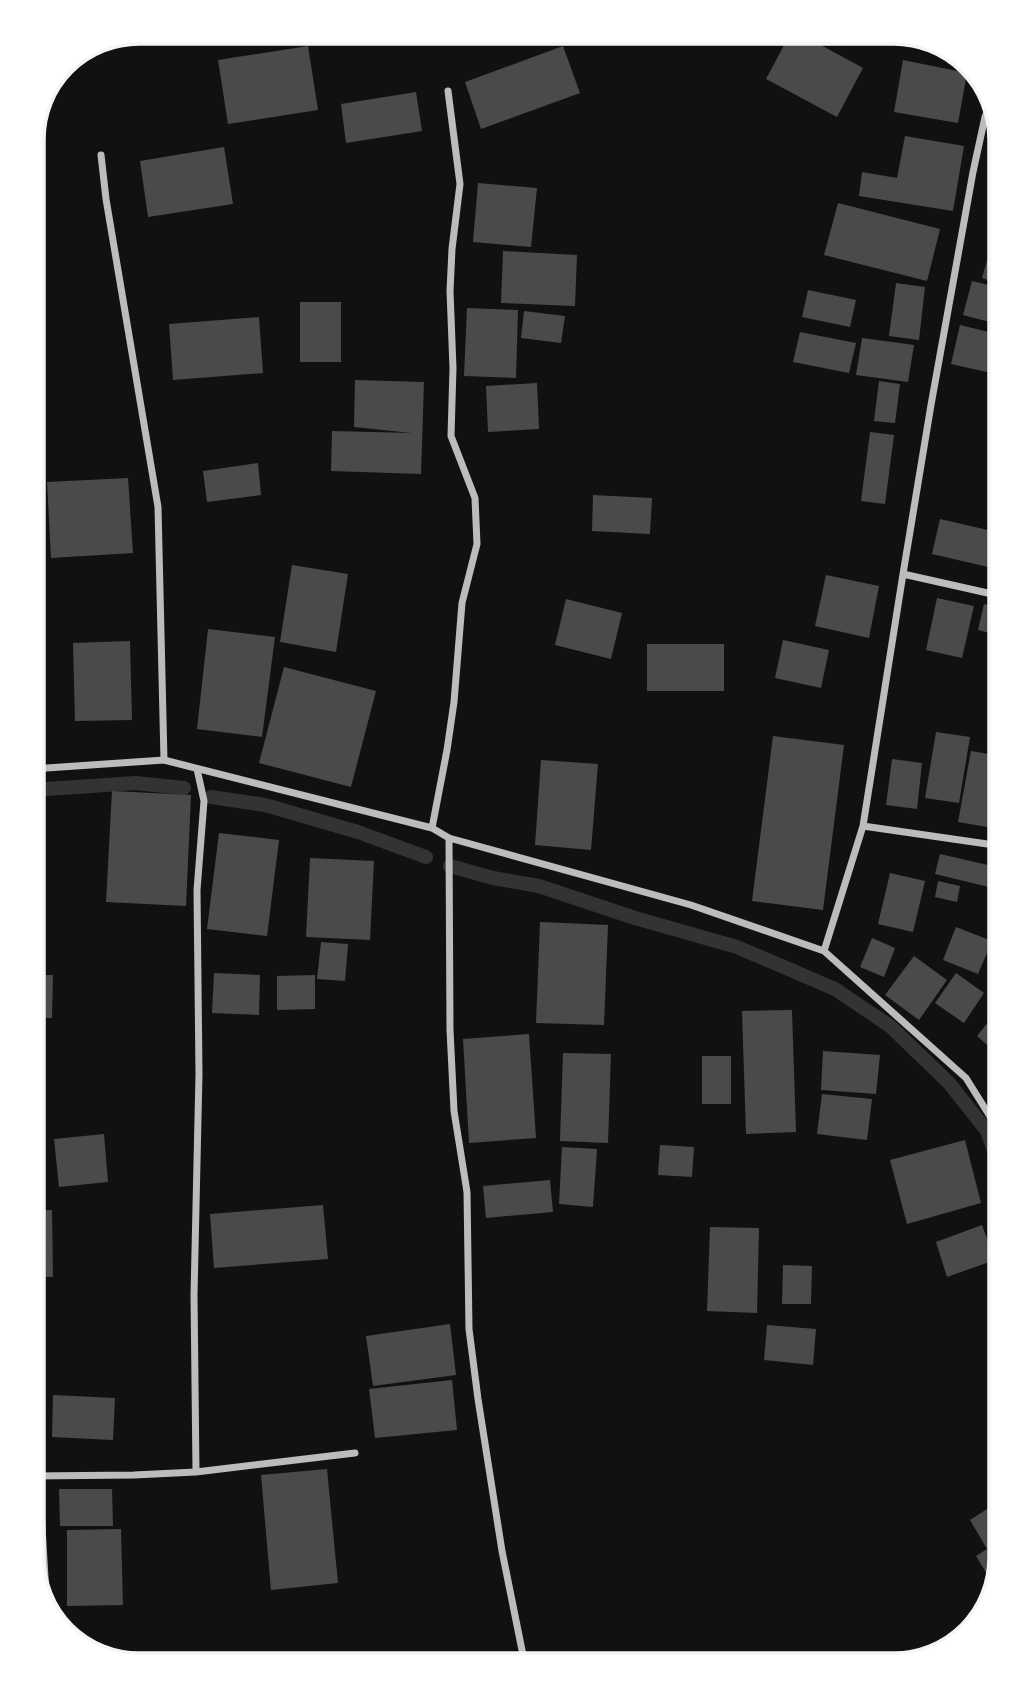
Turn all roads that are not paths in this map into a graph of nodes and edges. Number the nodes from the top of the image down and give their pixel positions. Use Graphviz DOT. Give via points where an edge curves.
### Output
graph roads {
  1 [pos="448,91"];
  2 [pos="986,115"];
  3 [pos="101,155"];
  4 [pos="903,574"];
  5 [pos="989,593"];
  6 [pos="164,760"];
  7 [pos="44,768"];
  8 [pos="197,769"];
  9 [pos="863,825"];
  10 [pos="432,828"];
  11 [pos="449,838"];
  12 [pos="989,844"];
  13 [pos="824,951"];
  14 [pos="989,1114"];
  15 [pos="355,1453"];
  16 [pos="196,1472"];
  17 [pos="44,1476"];
  18 [pos="523,1653"];
  1 -- 10 [label="street" via="460,184 450,290 451,436 475,498 477,544 462,603 454,702"];
  2 -- 4 [label="street"];
  3 -- 6 [label="street" via="158,507"];
  4 -- 5 [label="street"];
  4 -- 9 [label="street"];
  6 -- 7 [label="street"];
  6 -- 8 [label="street"];
  8 -- 10 [label="street"];
  8 -- 16 [label="street" via="204,801 197,890"];
  9 -- 12 [label="street"];
  9 -- 13 [label="street"];
  10 -- 11 [label="street"];
  11 -- 13 [label="street" via="691,905"];
  11 -- 18 [label="street" via="451,1044 454,1111 467,1192 469,1329 502,1551"];
  13 -- 14 [label="street" via="966,1078"];
  15 -- 16 [label="street"];
  16 -- 17 [label="street"];
}
